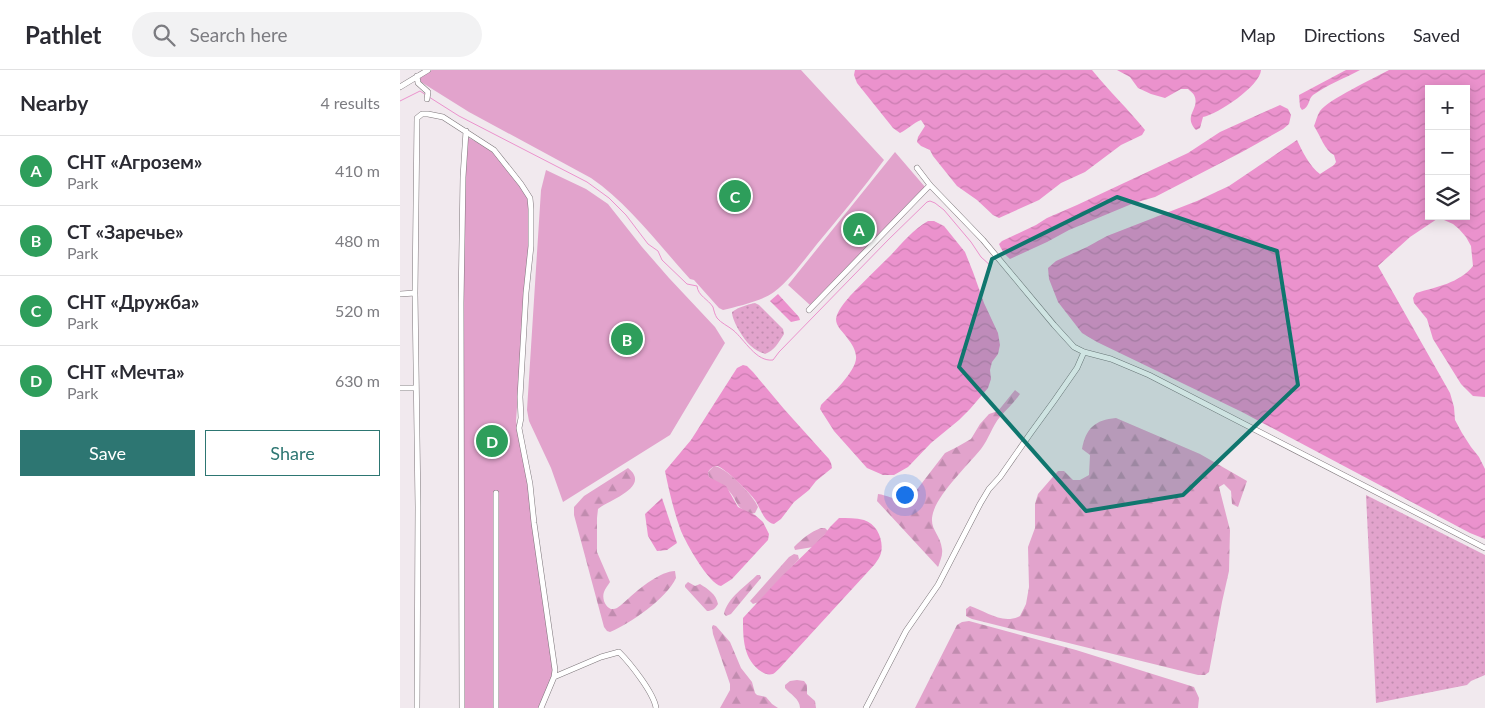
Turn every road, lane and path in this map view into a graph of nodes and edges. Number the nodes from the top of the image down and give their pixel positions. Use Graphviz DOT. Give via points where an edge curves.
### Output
graph roads {
  1 [pos="428,70"];
  2 [pos="417,76"];
  3 [pos="400,87"];
  4 [pos="427,96"];
  5 [pos="466,131"];
  6 [pos="917,168"];
  7 [pos="930,185"];
  8 [pos="400,294"];
  9 [pos="415,294"];
  10 [pos="809,310"];
  11 [pos="1084,352"];
  12 [pos="400,388"];
  13 [pos="416,388"];
  14 [pos="496,492"];
  15 [pos="1485,548"];
  16 [pos="554,677"];
  17 [pos="417,708"];
  18 [pos="462,708"];
  19 [pos="496,708"];
  20 [pos="542,708"];
  21 [pos="656,708"];
  22 [pos="866,708"];
  1 -- 2 [label="street"];
  2 -- 3 [label="street"];
  2 -- 4 [label="street"];
  5 -- 9 [label="street" via="444,117 422,114 417,118"];
  5 -- 16 [label="street" via="502,158 530,198 531,246 520,428"];
  5 -- 18 [label="street" via="462,294"];
  6 -- 7 [label="street"];
  7 -- 10 [label="street"];
  7 -- 11 [label="street" via="983,240 1067,340"];
  8 -- 9 [label="street"];
  9 -- 13 [label="street"];
  11 -- 15 [label="street" via="1111,358 1149,375"];
  11 -- 22 [label="street" via="1077,368 989,489 938,585 906,631"];
  12 -- 13 [label="street"];
  13 -- 17 [label="street"];
  14 -- 19 [label="street"];
  16 -- 20 [label="street"];
  16 -- 21 [label="street" via="618,652 652,695"];
}
